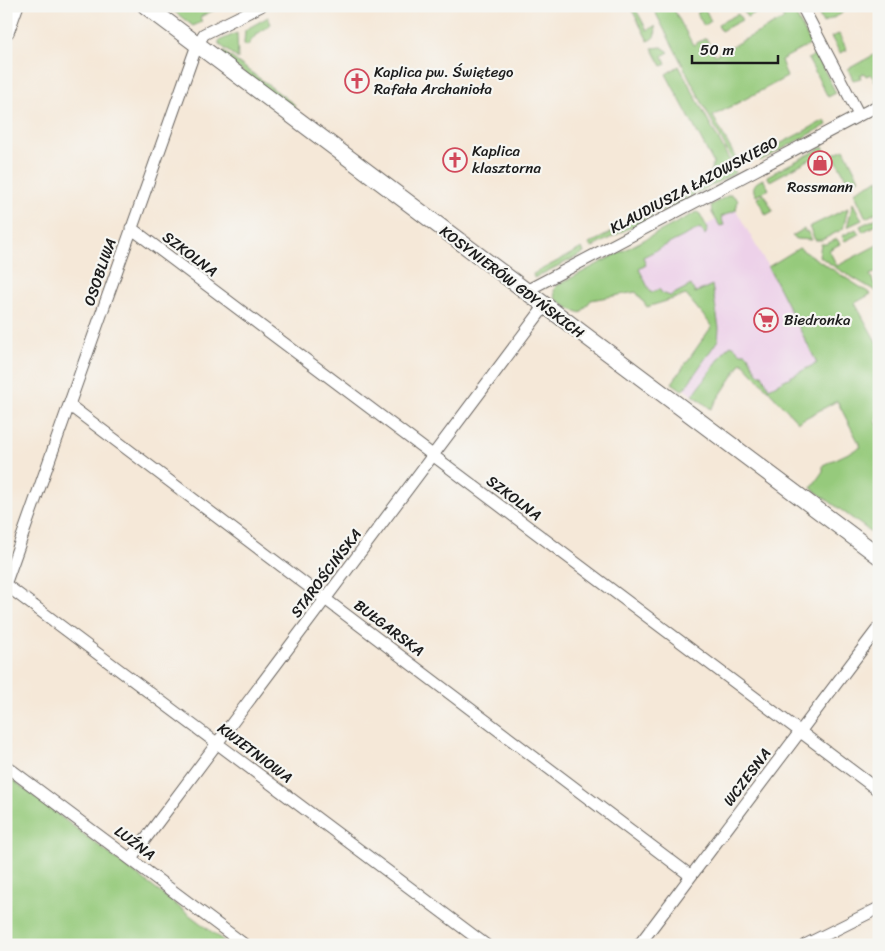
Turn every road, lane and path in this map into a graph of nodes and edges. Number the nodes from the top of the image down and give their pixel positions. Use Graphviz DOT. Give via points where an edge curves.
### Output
graph roads {
  1 [pos="15,6"];
  2 [pos="146,6"];
  3 [pos="260,6"];
  4 [pos="802,6"];
  5 [pos="6,31"];
  6 [pos="197,45"];
  7 [pos="879,105"];
  8 [pos="859,115"];
  9 [pos="131,228"];
  10 [pos="524,292"];
  11 [pos="544,307"];
  12 [pos="69,405"];
  13 [pos="433,456"];
  14 [pos="879,556"];
  15 [pos="6,583"];
  16 [pos="325,599"];
  17 [pos="879,627"];
  18 [pos="800,732"];
  19 [pos="217,743"];
  20 [pos="6,766"];
  21 [pos="879,791"];
  22 [pos="131,858"];
  23 [pos="691,876"];
  24 [pos="879,908"];
  25 [pos="245,945"];
  26 [pos="486,945"];
  27 [pos="639,945"];
  28 [pos="804,945"];
  1 -- 5 [label="street"];
  2 -- 6 [label="street, KOSYNIERÓW GDYŃSKICH"];
  3 -- 6 [label="street, OSOBLIWA" via="204,34"];
  4 -- 8 [label="street"];
  6 -- 9 [label="street, OSOBLIWA"];
  6 -- 10 [label="street, KOSYNIERÓW GDYŃSKICH"];
  7 -- 8 [label="street, KLAUDIUSZA ŁAZOWSKIEGO"];
  8 -- 10 [label="street, KLAUDIUSZA ŁAZOWSKIEGO"];
  9 -- 12 [label="street, OSOBLIWA"];
  9 -- 13 [label="street, SZKOLNA"];
  10 -- 11 [label="street, KOSYNIERÓW GDYŃSKICH"];
  11 -- 13 [label="street, STAROŚCIŃSKA"];
  11 -- 14 [label="street, KOSYNIERÓW GDYŃSKICH"];
  12 -- 15 [label="street, OSOBLIWA"];
  12 -- 16 [label="street, BUŁGARSKA"];
  13 -- 16 [label="street, STAROŚCIŃSKA"];
  13 -- 18 [label="street, SZKOLNA"];
  15 -- 19 [label="street, KWIETNIOWA"];
  16 -- 19 [label="street, STAROŚCIŃSKA"];
  16 -- 23 [label="street, BUŁGARSKA"];
  17 -- 18 [label="street, WCZESNA"];
  18 -- 21 [label="street, SZKOLNA"];
  18 -- 23 [label="street, WCZESNA"];
  19 -- 22 [label="street, STAROŚCIŃSKA"];
  19 -- 26 [label="street, KWIETNIOWA"];
  20 -- 22 [label="street, LUŹNA"];
  22 -- 25 [label="street, LUŹNA"];
  23 -- 27 [label="street, WCZESNA"];
  24 -- 28 [label="street"];
}
